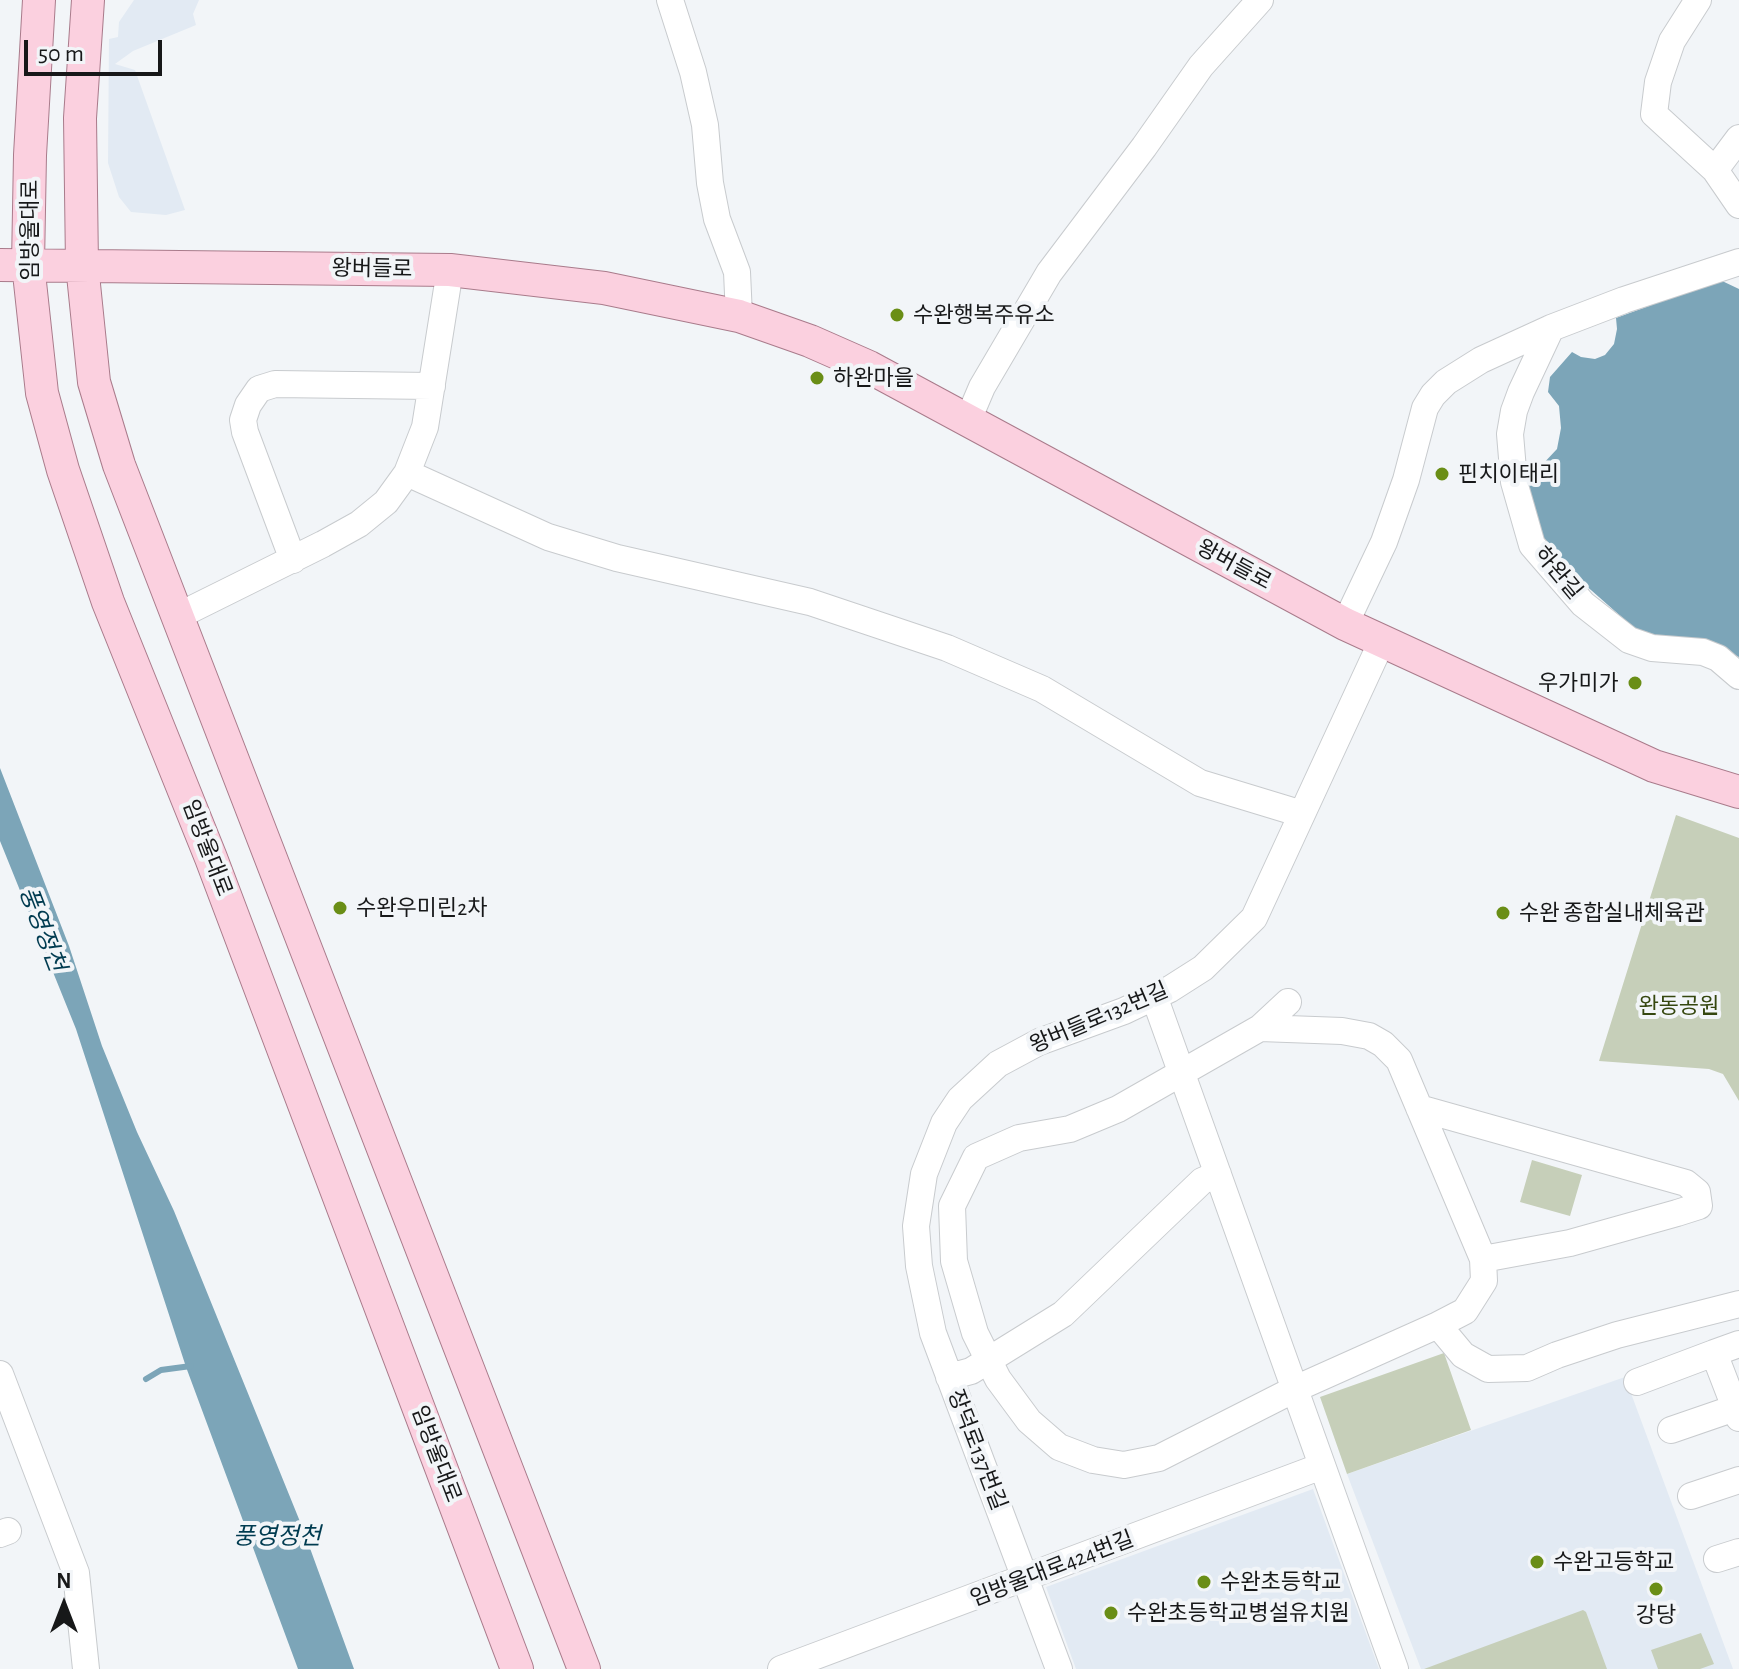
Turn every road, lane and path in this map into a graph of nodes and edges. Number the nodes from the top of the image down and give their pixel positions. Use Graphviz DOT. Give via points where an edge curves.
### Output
graph roads {
  1 [pos="39,0"];
  2 [pos="88,0"];
  3 [pos="670,0"];
  4 [pos="1260,0"];
  5 [pos="1698,0"];
  6 [pos="1739,138"];
  7 [pos="1715,170"];
  8 [pos="1739,205"];
  9 [pos="1739,262"];
  10 [pos="14,265"];
  11 [pos="82,265"];
  12 [pos="450,270"];
  13 [pos="739,316"];
  14 [pos="1551,328"];
  15 [pos="432,386"];
  16 [pos="968,420"];
  17 [pos="407,473"];
  18 [pos="293,560"];
  19 [pos="178,616"];
  20 [pos="1345,624"];
  21 [pos="1382,641"];
  22 [pos="1739,676"];
  23 [pos="1739,792"];
  24 [pos="1302,814"];
  25 [pos="1154,996"];
  26 [pos="1288,1002"];
  27 [pos="1260,1028"];
  28 [pos="1181,1072"];
  29 [pos="1419,1108"];
  30 [pos="1218,1174"];
  31 [pos="916,1226"];
  32 [pos="1483,1259"];
  33 [pos="1739,1304"];
  34 [pos="1438,1325"];
  35 [pos="1739,1344"];
  36 [pos="1714,1353"];
  37 [pos="989,1360"];
  38 [pos="0,1374"];
  39 [pos="949,1377"];
  40 [pos="1637,1382"];
  41 [pos="1295,1389"];
  42 [pos="1737,1413"];
  43 [pos="1671,1430"];
  44 [pos="10,1432"];
  45 [pos="1322,1466"];
  46 [pos="1739,1480"];
  47 [pos="1691,1496"];
  48 [pos="1026,1579"];
  49 [pos="86,1669"];
  50 [pos="517,1669"];
  51 [pos="584,1669"];
  52 [pos="781,1669"];
  53 [pos="1059,1669"];
  54 [pos="1395,1669"];
  1 -- 10 [label="main road, 임방울대로" via="30,155"];
  2 -- 11 [label="main road" via="80,118"];
  3 -- 13 [label="street" via="699,98 717,219 737,272"];
  4 -- 16 [label="street" via="1201,66 1049,273"];
  5 -- 7 [label="street" via="1672,41 1654,114"];
  6 -- 7 [label="street"];
  7 -- 8 [label="street"];
  9 -- 14 [label="street"];
  10 -- 11 [label="main road, 왕버들로"];
  10 -- 50 [label="main road, 임방울대로" via="63,470 108,602 211,858"];
  11 -- 12 [label="main road, 왕버들로"];
  11 -- 19 [label="main road" via="94,382 119,465"];
  12 -- 13 [label="main road, 왕버들로" via="604,288"];
  12 -- 15 [label="street"];
  13 -- 16 [label="main road, 왕버들로" via="869,367"];
  14 -- 20 [label="street" via="1481,360 1433,395 1384,542"];
  14 -- 22 [label="street, 하완길" via="1521,392 1510,434 1514,482 1532,545 1583,604 1629,640 1652,648 1703,652"];
  15 -- 17 [label="street" via="425,427"];
  15 -- 18 [label="street" via="275,384 259,389 243,420 245,432"];
  16 -- 20 [label="main road, 왕버들로"];
  17 -- 18 [label="street" via="386,502 359,524"];
  17 -- 24 [label="street" via="548,537 810,602 947,648 1042,689 1200,783"];
  18 -- 19 [label="street"];
  19 -- 51 [label="main road"];
  20 -- 21 [label="main road, 왕버들로"];
  21 -- 23 [label="main road, 왕버들로" via="1654,766"];
  21 -- 24 [label="street, 왕버들로132번길"];
  24 -- 25 [label="street, 왕버들로132번길" via="1254,918 1203,968"];
  25 -- 28 [label="street"];
  25 -- 31 [label="street, 왕버들로132번길" via="1039,1042 998,1064 960,1099 944,1123 924,1174"];
  26 -- 27 [label="street"];
  27 -- 28 [label="street"];
  27 -- 29 [label="street" via="1369,1036 1399,1060"];
  28 -- 30 [label="street"];
  28 -- 37 [label="street" via="1118,1109 1070,1129 1019,1138 976,1157 952,1206 954,1261 975,1333"];
  29 -- 32 [label="street"];
  29 -- 32 [label="street" via="1686,1183 1697,1192 1699,1206 1677,1213 1570,1243"];
  30 -- 37 [label="street" via="1202,1181 1063,1314"];
  30 -- 41 [label="street"];
  31 -- 39 [label="street, 장덕로137번길" via="933,1333"];
  32 -- 34 [label="street" via="1484,1281 1465,1311"];
  33 -- 34 [label="street" via="1617,1335 1527,1368 1488,1369 1463,1355"];
  34 -- 41 [label="street"];
  35 -- 36 [label="street"];
  36 -- 40 [label="street"];
  36 -- 42 [label="street"];
  37 -- 39 [label="street"];
  37 -- 41 [label="street" via="1029,1421 1059,1447 1124,1465 1159,1458"];
  38 -- 44 [label="street"];
  39 -- 48 [label="street, 장덕로137번길"];
  41 -- 45 [label="street"];
  42 -- 43 [label="street"];
  44 -- 49 [label="street" via="76,1573"];
  45 -- 48 [label="street, 임방울대로424번길"];
  45 -- 54 [label="street"];
  46 -- 47 [label="street"];
  48 -- 52 [label="street, 임방울대로424번길"];
  48 -- 53 [label="street, 장덕로137번길"];
}
